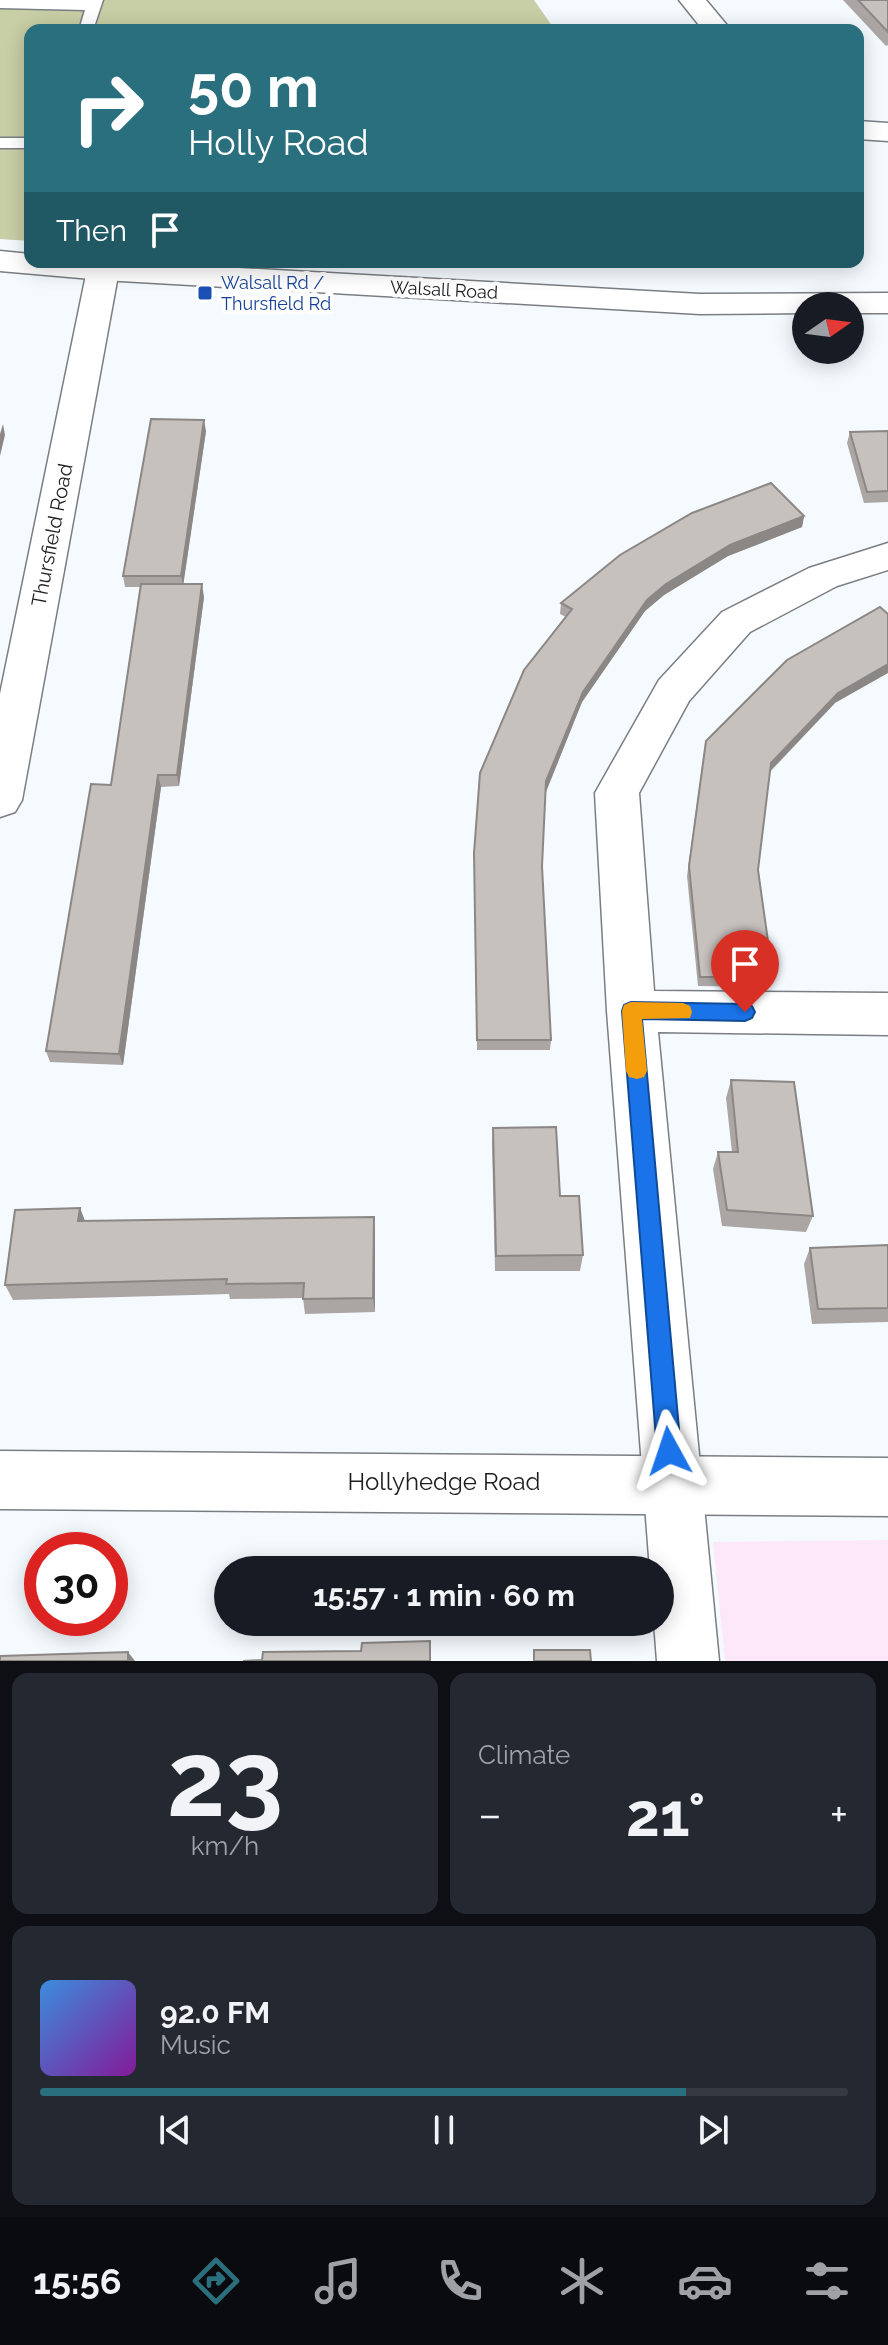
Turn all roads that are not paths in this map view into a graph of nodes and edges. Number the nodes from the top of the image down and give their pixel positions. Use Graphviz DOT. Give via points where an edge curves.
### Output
graph roads {
  1 [pos="692,0"];
  2 [pos="95,3"];
  3 [pos="0,4"];
  4 [pos="88,24"];
  5 [pos="712,24"];
  6 [pos="864,130"];
  7 [pos="888,132"];
  8 [pos="0,143"];
  9 [pos="24,143"];
  10 [pos="0,261"];
  11 [pos="24,263"];
  12 [pos="80,268"];
  13 [pos="103,270"];
  14 [pos="888,303"];
  15 [pos="888,556"];
  16 [pos="10,705"];
  17 [pos="0,800"];
  18 [pos="631,1011"];
  19 [pos="888,1014"];
  20 [pos="0,1480"];
  21 [pos="671,1483"];
  22 [pos="888,1487"];
  23 [pos="688,1661"];
  1 -- 5 [label="street"];
  2 -- 3 [label="lane"];
  2 -- 4 [label="lane"];
  6 -- 7 [label="street"];
  8 -- 9 [label="lane"];
  10 -- 11 [label="street, Walsall Road"];
  12 -- 13 [label="street, Walsall Road"];
  13 -- 14 [label="street, Walsall Road" via="700,304"];
  13 -- 16 [label="street, Thursfield Road"];
  15 -- 18 [label="street" via="823,577 736,622 674,691 617,793"];
  16 -- 17 [label="street, Thursfield Road"];
  18 -- 19 [label="street"];
  18 -- 21 [label="street"];
  20 -- 21 [label="street, Hollyhedge Road"];
  21 -- 22 [label="street, Hollyhedge Road"];
  21 -- 23 [label="street"];
}
